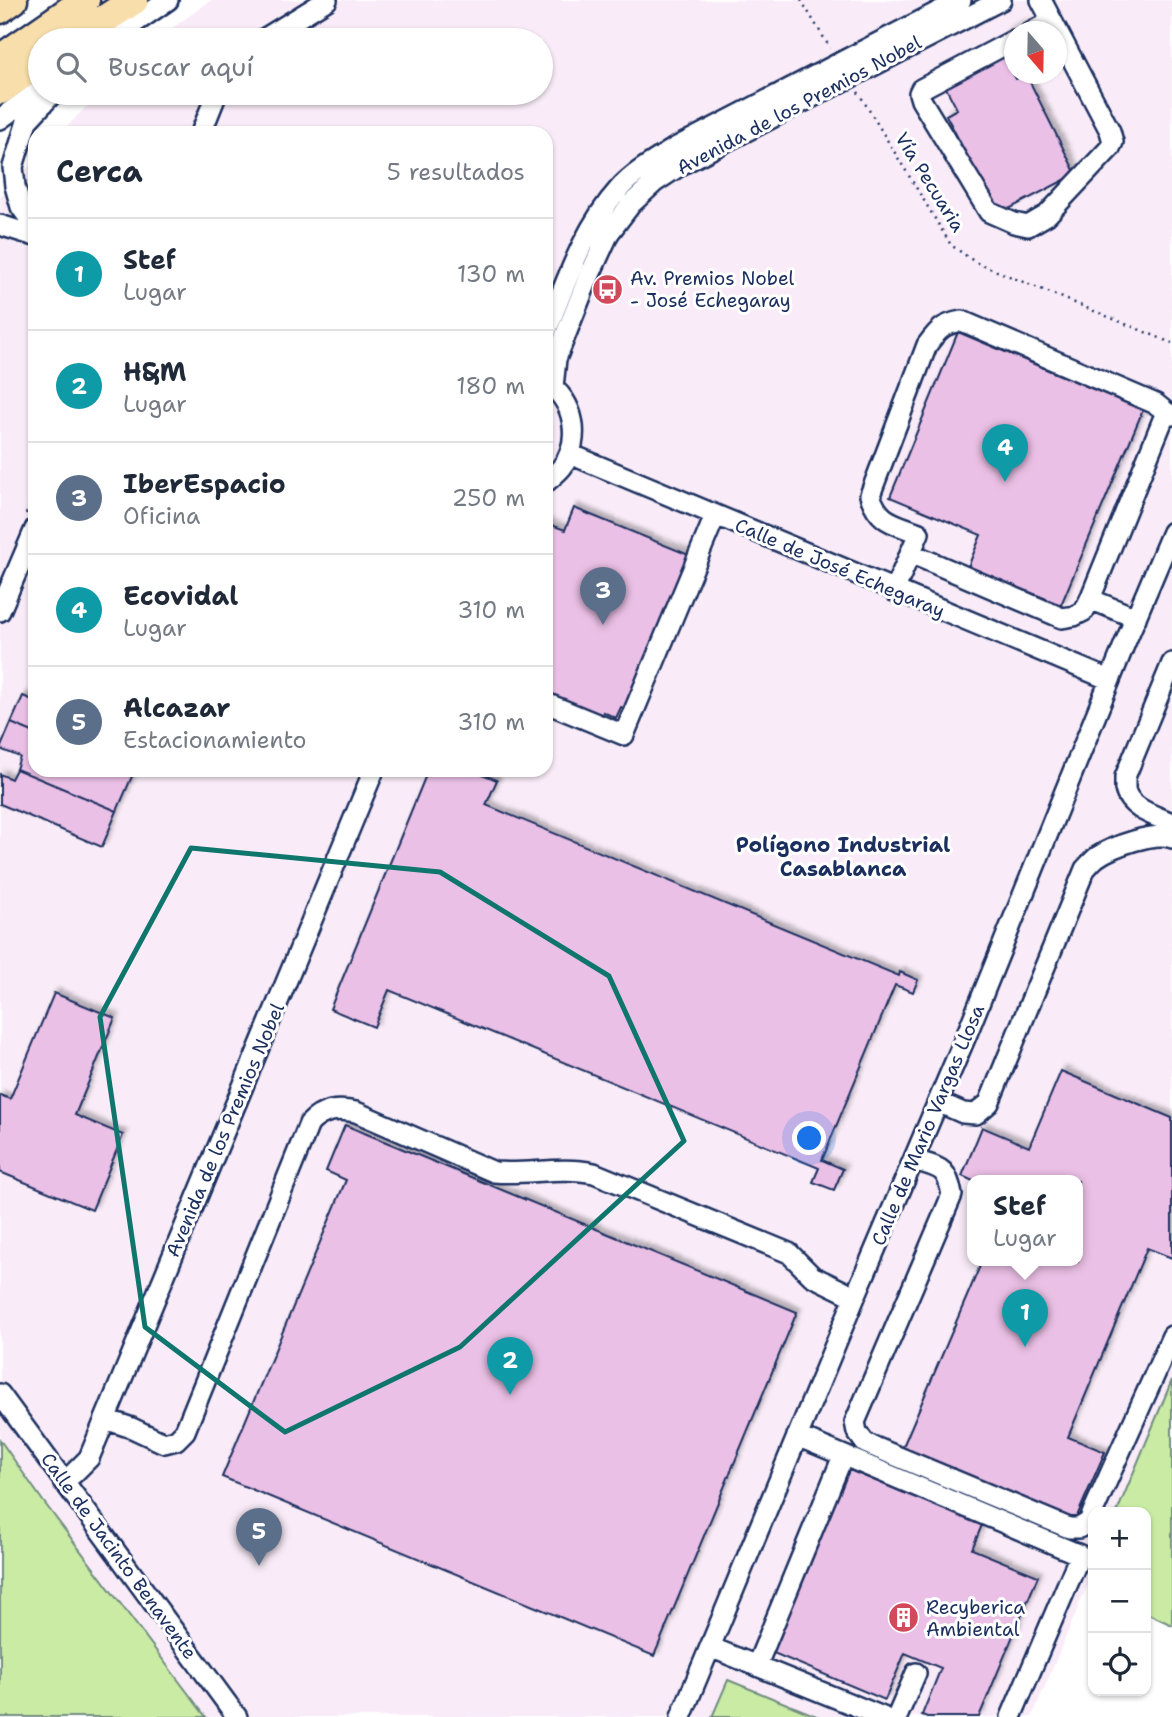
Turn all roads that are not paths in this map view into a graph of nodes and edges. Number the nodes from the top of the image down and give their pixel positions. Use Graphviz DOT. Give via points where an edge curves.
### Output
graph roads {
  1 [pos="13,0"];
  2 [pos="85,0"];
  3 [pos="134,0"];
  4 [pos="169,0"];
  5 [pos="327,0"];
  6 [pos="961,0"];
  7 [pos="1001,0"];
  8 [pos="1041,0"];
  9 [pos="0,9"];
  10 [pos="1052,21"];
  11 [pos="45,28"];
  12 [pos="91,28"];
  13 [pos="128,28"];
  14 [pos="135,28"];
  15 [pos="282,28"];
  16 [pos="28,40"];
  17 [pos="1004,45"];
  18 [pos="1067,49"];
  19 [pos="0,59"];
  20 [pos="28,70"];
  21 [pos="845,71"];
  22 [pos="0,90"];
  23 [pos="28,99"];
  24 [pos="42,105"];
  25 [pos="212,105"];
  26 [pos="0,119"];
  27 [pos="204,126"];
  28 [pos="28,216"];
  29 [pos="0,225"];
  30 [pos="28,234"];
  31 [pos="553,315"];
  32 [pos="553,372"];
  33 [pos="553,388"];
  34 [pos="1169,414"];
  35 [pos="570,454"];
  36 [pos="553,476"];
  37 [pos="715,516"];
  38 [pos="1172,532"];
  39 [pos="28,545"];
  40 [pos="910,553"];
  41 [pos="894,591"];
  42 [pos="1090,599"];
  43 [pos="0,611"];
  44 [pos="1136,618"];
  45 [pos="1172,663"];
  46 [pos="1110,680"];
  47 [pos="553,706"];
  48 [pos="371,777"];
  49 [pos="1172,823"];
  50 [pos="1172,838"];
  51 [pos="937,1102"];
  52 [pos="914,1160"];
  53 [pos="855,1297"];
  54 [pos="1172,1336"];
  55 [pos="0,1394"];
  56 [pos="105,1419"];
  57 [pos="797,1436"];
  58 [pos="843,1455"];
  59 [pos="64,1481"];
  60 [pos="1095,1507"];
  61 [pos="1088,1522"];
  62 [pos="710,1647"];
  63 [pos="757,1665"];
  64 [pos="916,1673"];
  65 [pos="237,1717"];
  66 [pos="681,1717"];
  67 [pos="883,1717"];
  68 [pos="897,1717"];
  69 [pos="1011,1717"];
  1 -- 9 [label="highway"];
  2 -- 11 [label="highway"];
  3 -- 12 [label="highway"];
  4 -- 13 [label="street"];
  4 -- 14 [label="street"];
  5 -- 15 [label="street"];
  6 -- 21 [label="street, Avenida de los Premios Nobel"];
  7 -- 21 [label="street, Avenida de los Premios Nobel"];
  8 -- 10 [label="street"];
  16 -- 19 [label="highway"];
  17 -- 18 [label="street" via="919,93 989,212 1028,226 1047,215 1112,142"];
  20 -- 22 [label="highway"];
  21 -- 31 [label="street, Avenida de los Premios Nobel" via="675,148 620,187 593,223"];
  21 -- 32 [label="street, Avenida de los Premios Nobel" via="684,163 631,204 609,233"];
  23 -- 26 [label="street"];
  24 -- 28 [label="street" via="27,121 13,167 21,207"];
  25 -- 27 [label="street"];
  29 -- 30 [label="street"];
  33 -- 35 [label="street" via="572,417"];
  34 -- 40 [label="street" via="1156,404 962,321 951,323 938,330 927,345 870,495 880,516 919,533"];
  34 -- 42 [label="street"];
  35 -- 36 [label="street"];
  35 -- 37 [label="street, Calle de José Echegaray"];
  37 -- 41 [label="street, Calle de José Echegaray"];
  37 -- 47 [label="street" via="624,735"];
  38 -- 44 [label="street, Calle de Mario Vargas Llosa"];
  39 -- 43 [label="street"];
  40 -- 41 [label="street"];
  40 -- 42 [label="street" via="1062,618 1084,611"];
  41 -- 46 [label="street, Calle de José Echegaray"];
  42 -- 44 [label="street"];
  44 -- 46 [label="street, Calle de Mario Vargas Llosa"];
  45 -- 49 [label="street" via="1125,776 1130,800"];
  46 -- 51 [label="street, Calle de Mario Vargas Llosa"];
  48 -- 56 [label="street, Avenida de los Premios Nobel"];
  50 -- 51 [label="street" via="1146,837 1120,846 1085,869 989,1103 976,1114"];
  51 -- 52 [label="street, Calle de Mario Vargas Llosa"];
  52 -- 53 [label="street, Calle de Mario Vargas Llosa"];
  52 -- 61 [label="street" via="940,1169 949,1179 952,1195 855,1422 857,1432 865,1443 1069,1528"];
  53 -- 56 [label="street" via="812,1276 789,1253 594,1173 576,1169 494,1172 341,1109 326,1112 309,1124 185,1431 164,1443"];
  53 -- 57 [label="street, Calle de Mario Vargas Llosa"];
  54 -- 60 [label="street"];
  55 -- 59 [label="street, Calle de Jacinto Benavente"];
  56 -- 59 [label="street, Avenida de los Premios Nobel" via="89,1458"];
  57 -- 58 [label="street"];
  57 -- 62 [label="street, Calle de Mario Vargas Llosa"];
  58 -- 63 [label="street"];
  58 -- 69 [label="street" via="1080,1555"];
  59 -- 65 [label="street, Calle de Jacinto Benavente"];
  62 -- 63 [label="street"];
  62 -- 66 [label="street, Calle de Mario Vargas Llosa"];
  63 -- 67 [label="street"];
  64 -- 68 [label="street"];
}
